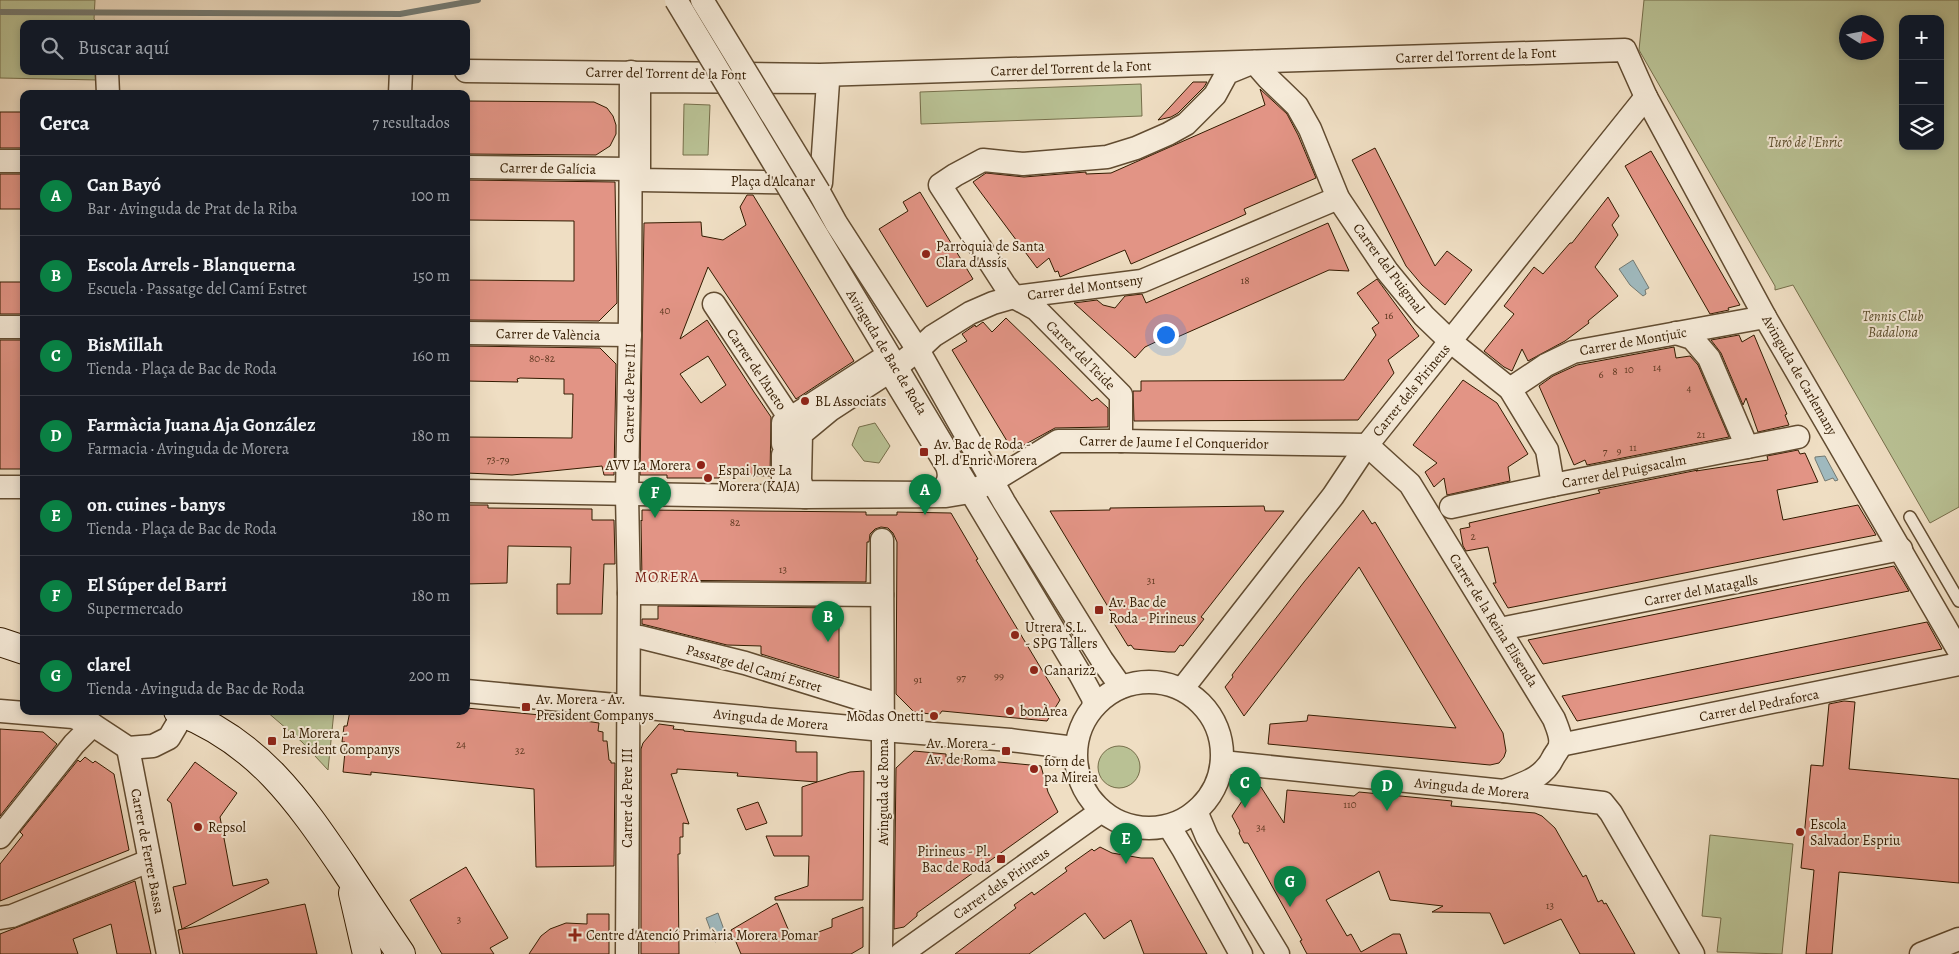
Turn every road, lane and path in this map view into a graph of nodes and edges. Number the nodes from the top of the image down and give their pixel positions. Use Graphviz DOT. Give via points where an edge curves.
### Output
graph roads {
  1 [pos="676,0"];
  2 [pos="702,0"];
  3 [pos="1254,62"];
  4 [pos="470,71"];
  5 [pos="631,72"];
  6 [pos="107,75"];
  7 [pos="401,75"];
  8 [pos="108,90"];
  9 [pos="400,90"];
  10 [pos="1646,97"];
  11 [pos="0,161"];
  12 [pos="20,162"];
  13 [pos="470,167"];
  14 [pos="635,175"];
  15 [pos="1338,198"];
  16 [pos="1014,297"];
  17 [pos="714,304"];
  18 [pos="1765,317"];
  19 [pos="0,327"];
  20 [pos="20,327"];
  21 [pos="470,333"];
  22 [pos="1676,334"];
  23 [pos="630,335"];
  24 [pos="1450,341"];
  25 [pos="918,350"];
  26 [pos="893,369"];
  27 [pos="1510,389"];
  28 [pos="796,426"];
  29 [pos="1798,437"];
  30 [pos="1121,441"];
  31 [pos="1367,445"];
  32 [pos="1746,447"];
  33 [pos="993,481"];
  34 [pos="1553,485"];
  35 [pos="0,487"];
  36 [pos="20,487"];
  37 [pos="470,491"];
  38 [pos="970,492"];
  39 [pos="626,494"];
  40 [pos="805,495"];
  41 [pos="1451,507"];
  42 [pos="1910,517"];
  43 [pos="882,540"];
  44 [pos="1901,550"];
  45 [pos="629,593"];
  46 [pos="882,595"];
  47 [pos="1959,601"];
  48 [pos="1500,629"];
  49 [pos="640,637"];
  50 [pos="0,642"];
  51 [pos="20,649"];
  52 [pos="1959,650"];
  53 [pos="1959,664"];
  54 [pos="1121,687"];
  55 [pos="1183,688"];
  56 [pos="470,691"];
  57 [pos="867,701"];
  58 [pos="627,705"];
  59 [pos="1094,705"];
  60 [pos="0,711"];
  61 [pos="20,713"];
  62 [pos="42,715"];
  63 [pos="180,715"];
  64 [pos="187,715"];
  65 [pos="88,718"];
  66 [pos="883,730"];
  67 [pos="1560,746"];
  68 [pos="128,748"];
  69 [pos="1075,748"];
  70 [pos="1222,762"];
  71 [pos="1504,791"];
  72 [pos="1196,811"];
  73 [pos="1100,812"];
  74 [pos="1168,826"];
  75 [pos="0,837"];
  76 [pos="149,861"];
  77 [pos="349,876"];
  78 [pos="0,918"];
  79 [pos="1959,939"];
  80 [pos="168,954"];
  81 [pos="366,954"];
  82 [pos="386,954"];
  83 [pos="401,954"];
  84 [pos="627,954"];
  85 [pos="881,954"];
  86 [pos="901,954"];
  87 [pos="1241,954"];
  88 [pos="1278,954"];
  89 [pos="1693,954"];
  90 [pos="1921,954"];
  1 -- 26 [label="street, Avinguda de Bac de Roda, bridge"];
  2 -- 25 [label="street, Avinguda de Bac de Roda, bridge" via="836,223"];
  3 -- 5 [label="street, Carrer del Torrent de la Font" via="820,75"];
  3 -- 10 [label="street, Carrer del Torrent de la Font" via="1625,50"];
  3 -- 15 [label="street, Carrer del Puigmal" via="1297,106 1310,129"];
  3 -- 16 [label="street, Carrer del Teide" via="1227,73 1215,95 1186,124 1136,148 1107,157 1023,164 983,160 940,185"];
  4 -- 5 [label="street, Carrer del Torrent de la Font"];
  5 -- 14 [label="street, Carrer de Pere III"];
  6 -- 8 [label="street"];
  7 -- 9 [label="street"];
  10 -- 18 [label="street, Avinguda de Carlemany"];
  10 -- 24 [label="street, Carrer dels Pirineus"];
  11 -- 12 [label="street"];
  13 -- 14 [label="street, Carrer de Galícia"];
  14 -- 14 [label="street, Plaça d'Alcanar" via="821,182 828,82 641,82"];
  14 -- 23 [label="street, Carrer de Pere III"];
  15 -- 16 [label="street, Carrer del Montseny" via="1142,281"];
  15 -- 24 [label="street, Carrer del Puigmal" via="1387,271 1424,316"];
  16 -- 25 [label="street, Carrer del Montseny" via="970,313 933,336"];
  16 -- 30 [label="street, Carrer del Teide" via="1036,309 1120,395"];
  17 -- 28 [label="street, Carrer de l'Aneto"];
  18 -- 22 [label="street, Carrer de Montjuïc"];
  18 -- 44 [label="street, Avinguda de Carlemany"];
  19 -- 20 [label="street"];
  21 -- 23 [label="street, Carrer de València"];
  22 -- 27 [label="street, Carrer de Montjuïc" via="1573,352"];
  22 -- 32 [label="street" via="1692,338 1710,358"];
  23 -- 39 [label="street, Carrer de Pere III"];
  24 -- 27 [label="street, Carrer del Puigmal"];
  24 -- 31 [label="street, Carrer dels Pirineus"];
  25 -- 26 [label="street, Carrer del Montseny"];
  25 -- 33 [label="street, Avinguda de Bac de Roda"];
  26 -- 28 [label="street" via="882,359"];
  26 -- 38 [label="street, Avinguda de Bac de Roda"];
  26 -- 40 [label="street" via="947,466 947,484 932,493"];
  27 -- 34 [label="street, Carrer del Puigmal" via="1547,450"];
  28 -- 40 [label="street" via="783,423 786,449 783,455 783,486 789,492"];
  29 -- 32 [label="street, Carrer del Puigsacalm"];
  30 -- 31 [label="street, Carrer de Jaume I el Conqueridor"];
  30 -- 33 [label="street, Carrer de Jaume I el Conqueridor" via="1058,441"];
  31 -- 48 [label="street, Carrer de la Reina Elisenda" via="1410,484"];
  31 -- 55 [label="street, Carrer dels Pirineus" via="1333,496"];
  32 -- 34 [label="street, Carrer del Puigsacalm"];
  33 -- 38 [label="street, Carrer de Jaume I el Conqueridor"];
  33 -- 54 [label="street, Avinguda de Bac de Roda"];
  34 -- 41 [label="street, Carrer del Puigsacalm"];
  35 -- 36 [label="street"];
  37 -- 39 [label="street"];
  38 -- 40 [label="street, Carrer de Jaume I el Conqueridor" via="946,496"];
  38 -- 59 [label="street, Avinguda de Bac de Roda" via="1080,674"];
  39 -- 40 [label="street"];
  39 -- 45 [label="street, Carrer de Pere III"];
  42 -- 47 [label="lane"];
  43 -- 46 [label="street, Avinguda de Roma"];
  44 -- 48 [label="street, Carrer del Matagalls"];
  44 -- 52 [label="street, Avinguda de Carlemany"];
  45 -- 46 [label="street"];
  45 -- 58 [label="street, Carrer de Pere III"];
  46 -- 66 [label="street, Avinguda de Roma"];
  48 -- 67 [label="street, Carrer de la Reina Elisenda" via="1554,719"];
  49 -- 57 [label="street, Passatge del Camí Estret" via="745,663"];
  50 -- 51 [label="street"];
  53 -- 67 [label="street, Carrer del Pedraforca"];
  54 -- 55 [label="street" via="1144,680"];
  54 -- 59 [label="street"];
  55 -- 70 [label="street" via="1201,701 1214,719"];
  56 -- 58 [label="street, Avinguda de Morera"];
  58 -- 66 [label="street, Avinguda de Morera"];
  58 -- 84 [label="street, Carrer de Pere III"];
  59 -- 69 [label="street" via="1078,733"];
  60 -- 61 [label="street"];
  62 -- 65 [label="street"];
  63 -- 68 [label="street" via="169,738 153,746"];
  64 -- 77 [label="street" via="244,747 260,761 290,791"];
  65 -- 68 [label="street"];
  65 -- 75 [label="street" via="74,744"];
  66 -- 69 [label="street, Avinguda de Morera"];
  66 -- 85 [label="street, Avinguda de Roma"];
  67 -- 71 [label="street" via="1542,774"];
  68 -- 76 [label="street, Carrer de Ferrer Bassa"];
  69 -- 73 [label="street" via="1079,780"];
  70 -- 71 [label="street, Avinguda de Morera"];
  70 -- 72 [label="street" via="1214,789"];
  71 -- 89 [label="street, Avinguda de Morera" via="1603,804"];
  72 -- 74 [label="street"];
  72 -- 88 [label="street" via="1206,837"];
  73 -- 74 [label="street" via="1131,826 1150,829"];
  73 -- 86 [label="street, Carrer dels Pirineus"];
  74 -- 87 [label="street"];
  76 -- 78 [label="street"];
  76 -- 80 [label="street, Carrer de Ferrer Bassa"];
  77 -- 81 [label="street"];
  77 -- 82 [label="street"];
  77 -- 83 [label="street"];
  79 -- 90 [label="street"];
}
